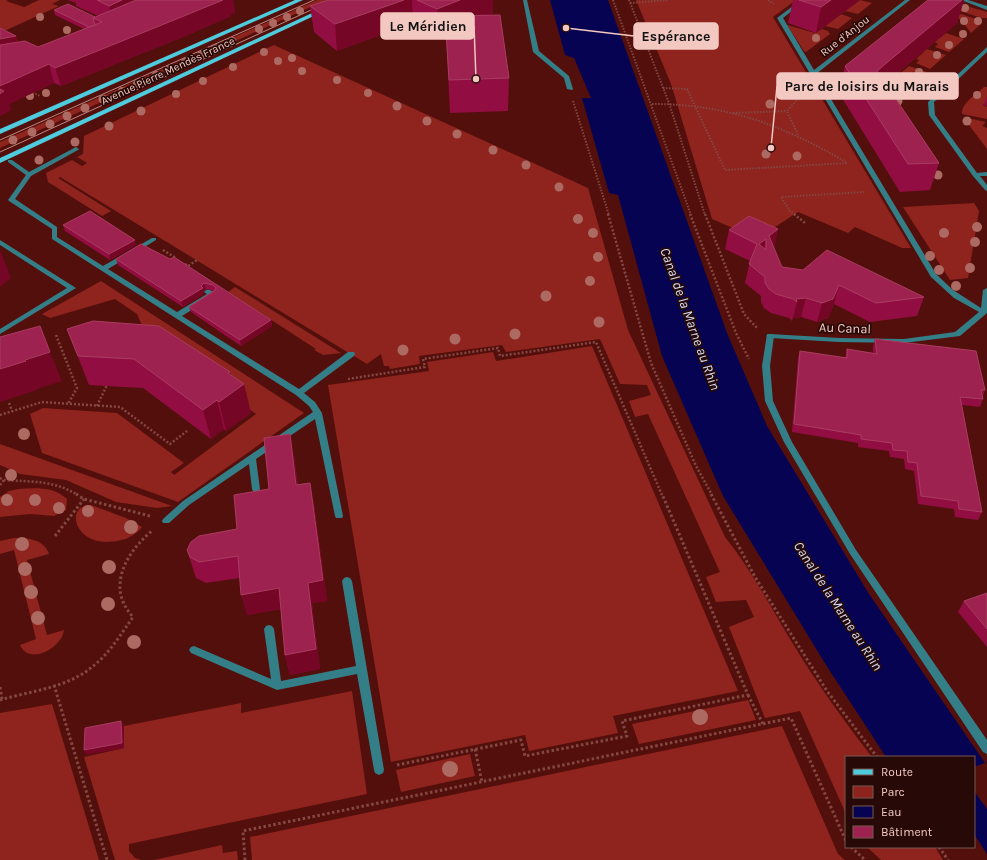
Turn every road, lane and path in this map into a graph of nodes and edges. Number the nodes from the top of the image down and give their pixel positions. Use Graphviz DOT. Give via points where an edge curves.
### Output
graph roads {
  1 [pos="300,0"];
  2 [pos="345,0"];
  3 [pos="525,0"];
  4 [pos="613,0"];
  5 [pos="668,0"];
  6 [pos="804,0"];
  7 [pos="908,0"];
  8 [pos="963,0"];
  9 [pos="630,1"];
  10 [pos="987,8"];
  11 [pos="987,49"];
  12 [pos="813,73"];
  13 [pos="664,88"];
  14 [pos="26,89"];
  15 [pos="570,89"];
  16 [pos="822,89"];
  17 [pos="46,100"];
  18 [pos="669,103"];
  19 [pos="652,104"];
  20 [pos="695,107"];
  21 [pos="787,111"];
  22 [pos="730,113"];
  23 [pos="0,132"];
  24 [pos="798,136"];
  25 [pos="76,149"];
  26 [pos="0,161"];
  27 [pos="10,161"];
  28 [pos="848,163"];
  29 [pos="872,172"];
  30 [pos="987,174"];
  31 [pos="29,175"];
  32 [pos="975,175"];
  33 [pos="987,189"];
  34 [pos="883,191"];
  35 [pos="805,224"];
  36 [pos="154,239"];
  37 [pos="0,242"];
  38 [pos="158,251"];
  39 [pos="197,260"];
  40 [pos="102,269"];
  41 [pos="987,290"];
  42 [pos="208,292"];
  43 [pos="985,311"];
  44 [pos="176,316"];
  45 [pos="0,332"];
  46 [pos="56,334"];
  47 [pos="770,336"];
  48 [pos="351,354"];
  49 [pos="749,360"];
  50 [pos="340,380"];
  51 [pos="107,385"];
  52 [pos="299,393"];
  53 [pos="10,403"];
  54 [pos="68,404"];
  55 [pos="97,406"];
  56 [pos="12,411"];
  57 [pos="318,414"];
  58 [pos="0,415"];
  59 [pos="187,431"];
  60 [pos="252,458"];
  61 [pos="0,478"];
  62 [pos="4,480"];
  63 [pos="0,485"];
  64 [pos="256,489"];
  65 [pos="84,499"];
  66 [pos="339,516"];
  67 [pos="166,521"];
  68 [pos="55,536"];
  69 [pos="347,581"];
  70 [pos="269,629"];
  71 [pos="194,650"];
  72 [pos="361,669"];
  73 [pos="54,685"];
  74 [pos="277,686"];
  75 [pos="0,687"];
  76 [pos="748,695"];
  77 [pos="1,700"];
  78 [pos="763,724"];
  79 [pos="475,749"];
  80 [pos="987,749"];
  81 [pos="876,756"];
  82 [pos="384,768"];
  83 [pos="482,782"];
  84 [pos="845,839"];
  85 [pos="852,848"];
  86 [pos="940,848"];
  87 [pos="107,860"];
  88 [pos="245,860"];
  89 [pos="864,860"];
  90 [pos="948,860"];
  1 -- 23 [label="main road, Avenue Pierre Mendès France"];
  2 -- 26 [label="main road, Avenue Pierre Mendès France"];
  3 -- 15 [label="street" via="536,52 567,77"];
  4 -- 19 [label="path"];
  5 -- 9 [label="path"];
  6 -- 12 [label="street" via="780,18"];
  7 -- 12 [label="street, Rue d'Anjou"];
  8 -- 10 [label="street"];
  9 -- 13 [label="path"];
  11 -- 32 [label="street" via="931,102 932,115"];
  12 -- 16 [label="street"];
  13 -- 18 [label="path"];
  13 -- 20 [label="path" via="687,89"];
  14 -- 17 [label="path"];
  15 -- 81 [label="path" via="651,363 696,466 755,577 827,691"];
  16 -- 21 [label="path" via="797,100"];
  16 -- 29 [label="street"];
  18 -- 19 [label="path"];
  18 -- 20 [label="path"];
  18 -- 47 [label="path" via="707,220 744,314 757,328"];
  19 -- 49 [label="path" via="690,214"];
  20 -- 22 [label="path"];
  20 -- 28 [label="path" via="725,170"];
  21 -- 22 [label="path"];
  21 -- 24 [label="path"];
  22 -- 24 [label="path"];
  24 -- 28 [label="path"];
  25 -- 31 [label="street"];
  27 -- 31 [label="street"];
  28 -- 29 [label="path"];
  29 -- 34 [label="street"];
  30 -- 32 [label="street"];
  31 -- 40 [label="street" via="11,200 55,228 54,238"];
  32 -- 33 [label="street"];
  34 -- 35 [label="path" via="781,197 790,211"];
  34 -- 43 [label="street" via="933,275 943,287 958,299"];
  36 -- 40 [label="street"];
  37 -- 45 [label="street" via="72,288"];
  38 -- 39 [label="path" via="162,249 188,266"];
  40 -- 44 [label="street"];
  41 -- 43 [label="street"];
  42 -- 44 [label="street" via="212,294"];
  43 -- 47 [label="street, Au Canal" via="957,334 904,341"];
  44 -- 52 [label="street"];
  46 -- 54 [label="path" via="77,388"];
  47 -- 80 [label="street" via="766,366 769,401 786,436 853,552"];
  48 -- 52 [label="street"];
  50 -- 76 [label="path" via="425,367 423,359 498,348 500,356 596,342"];
  51 -- 55 [label="path"];
  52 -- 57 [label="street" via="312,404"];
  53 -- 56 [label="path"];
  54 -- 55 [label="path"];
  54 -- 56 [label="path" via="42,402"];
  55 -- 59 [label="path" via="120,408 170,444"];
  56 -- 58 [label="path"];
  57 -- 60 [label="street"];
  57 -- 66 [label="street"];
  60 -- 64 [label="street"];
  60 -- 67 [label="street" via="186,503"];
  61 -- 62 [label="path"];
  62 -- 63 [label="path"];
  62 -- 65 [label="path" via="63,486"];
  65 -- 67 [label="path"];
  65 -- 68 [label="path"];
  67 -- 73 [label="path" via="149,534 127,558 120,587 127,612 133,617 89,670 71,680"];
  69 -- 72 [label="street"];
  70 -- 74 [label="street"];
  71 -- 74 [label="street"];
  72 -- 74 [label="street"];
  72 -- 82 [label="street"];
  73 -- 77 [label="path"];
  73 -- 87 [label="path"];
  75 -- 77 [label="path"];
  76 -- 78 [label="path"];
  76 -- 79 [label="path" via="622,721 627,736 525,756 521,740"];
  78 -- 83 [label="path"];
  78 -- 84 [label="path" via="791,718"];
  79 -- 82 [label="path"];
  79 -- 83 [label="path"];
  83 -- 88 [label="path" via="243,831"];
  85 -- 89 [label="path"];
  86 -- 90 [label="path"];
}
